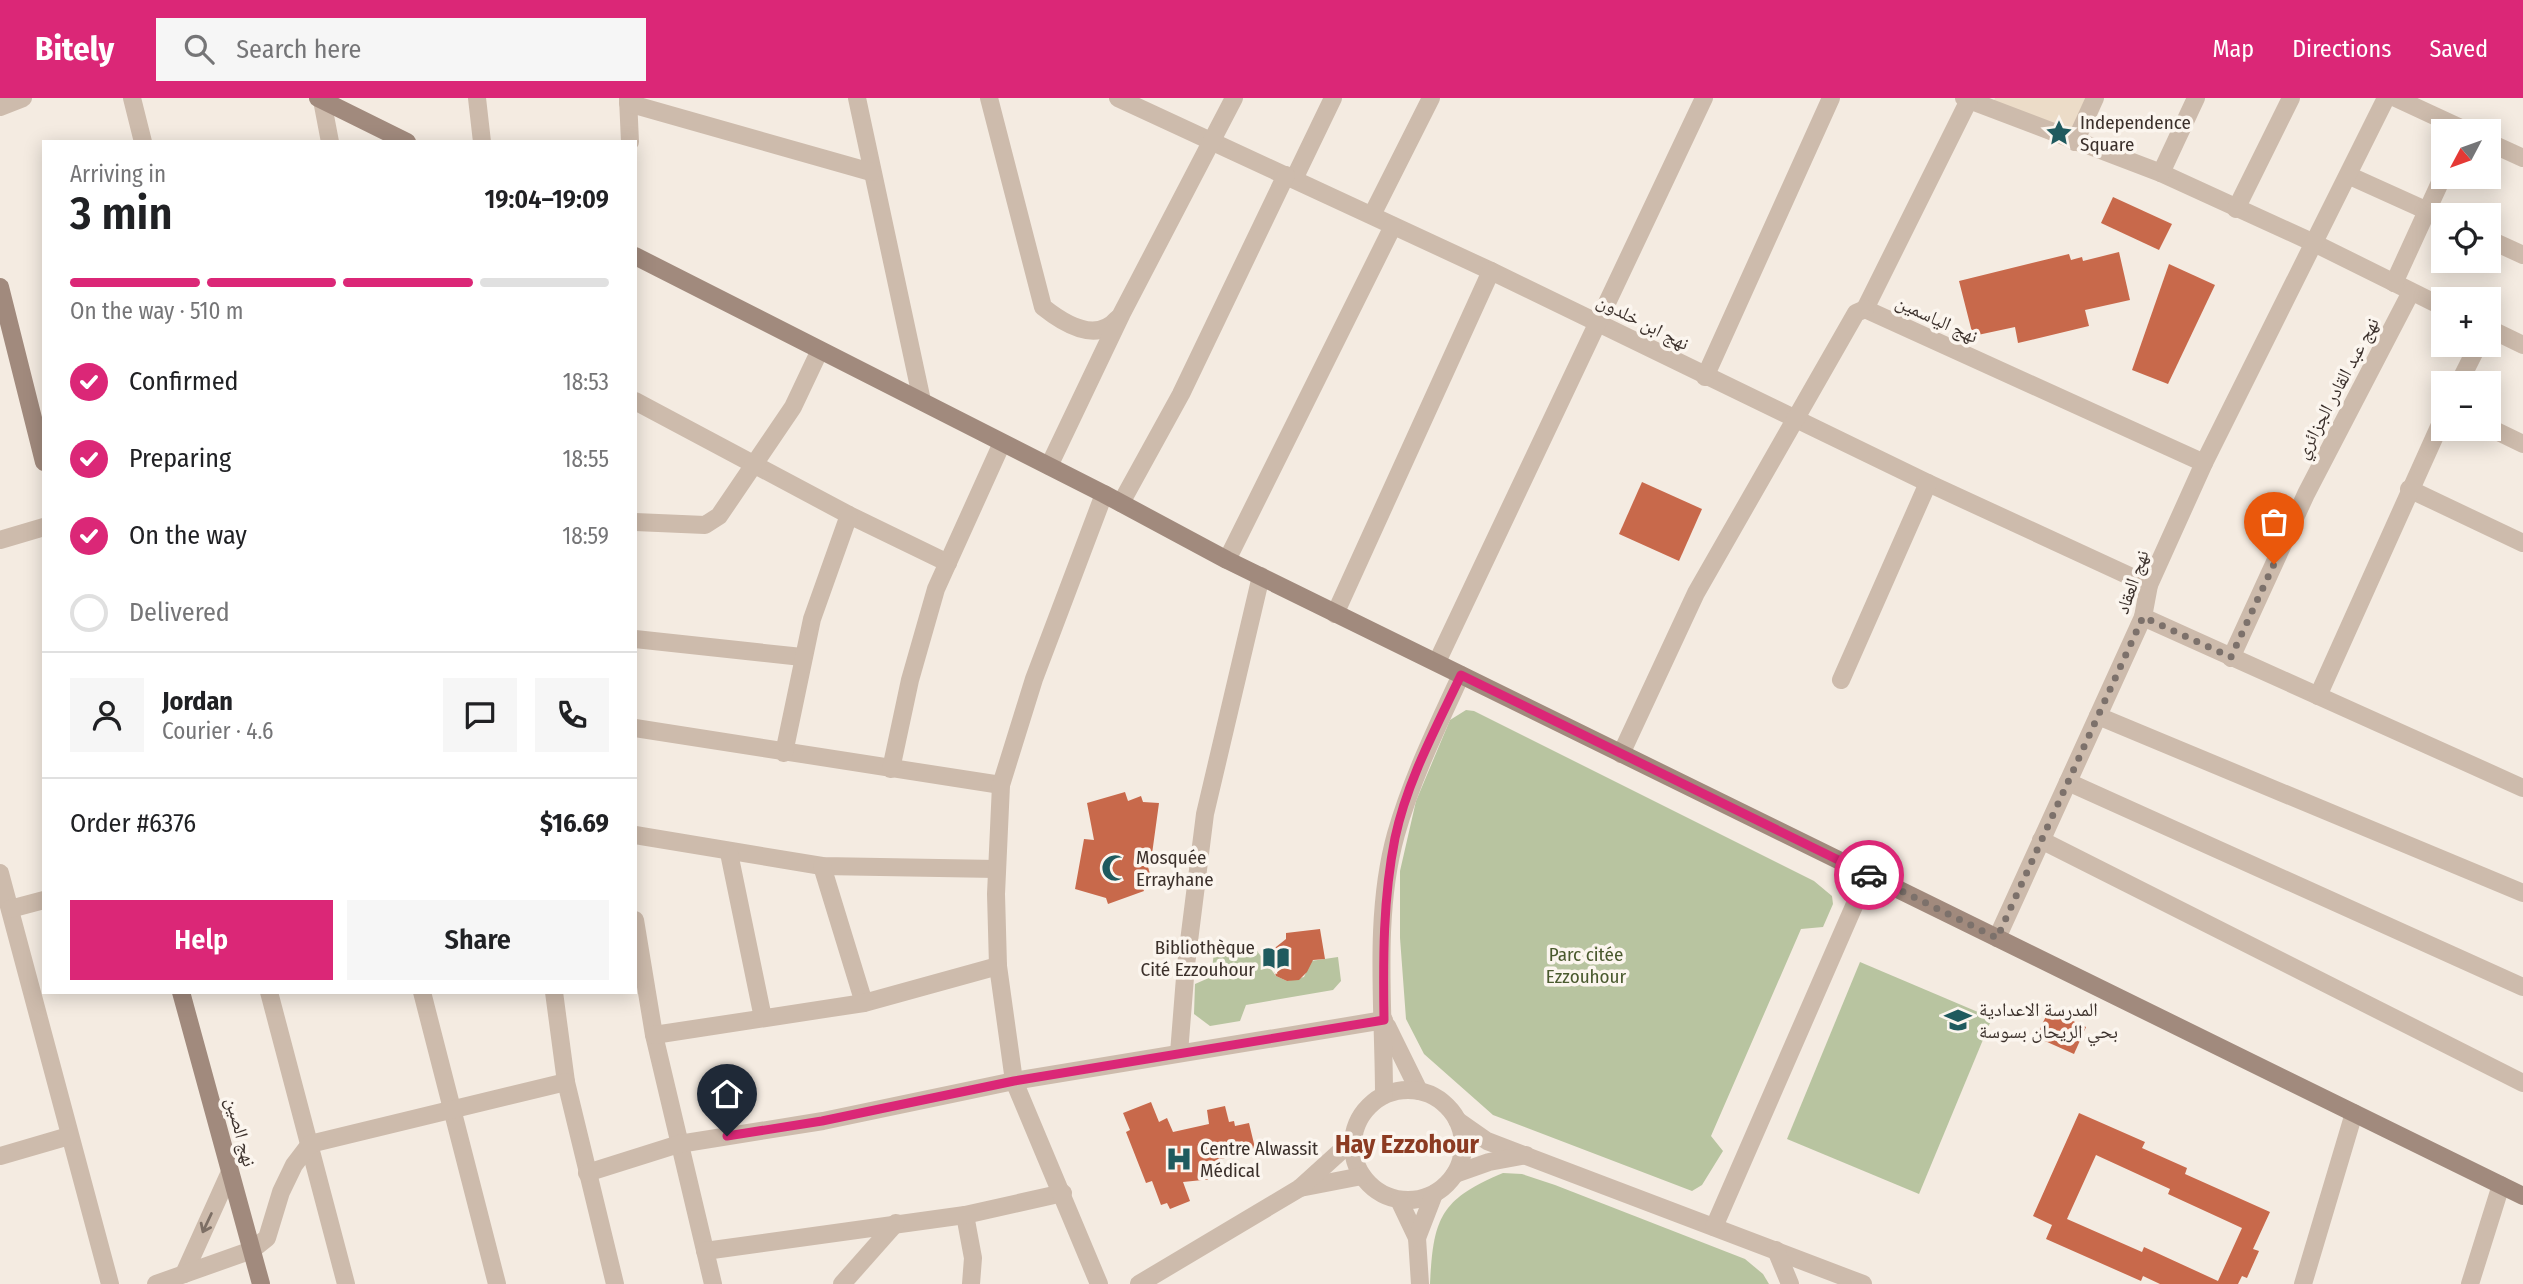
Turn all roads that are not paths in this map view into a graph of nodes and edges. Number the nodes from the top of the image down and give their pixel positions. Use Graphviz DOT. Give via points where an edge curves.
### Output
graph roads {
  1 [pos="23,98"];
  2 [pos="132,98"];
  3 [pos="477,98"];
  4 [pos="857,98"];
  5 [pos="989,98"];
  6 [pos="1118,98"];
  7 [pos="1234,98"];
  8 [pos="1333,98"];
  9 [pos="1431,98"];
  10 [pos="1704,98"];
  11 [pos="1831,98"];
  12 [pos="2016,98"];
  13 [pos="2095,98"];
  14 [pos="2196,98"];
  15 [pos="2291,98"];
  16 [pos="2386,98"];
  17 [pos="2396,98"];
  18 [pos="320,99"];
  19 [pos="1966,99"];
  20 [pos="628,100"];
  21 [pos="0,107"];
  22 [pos="2008,115"];
  23 [pos="2439,119"];
  24 [pos="142,140"];
  25 [pos="330,140"];
  26 [pos="403,140"];
  27 [pos="482,140"];
  28 [pos="630,140"];
  29 [pos="1210,141"];
  30 [pos="2074,142"];
  31 [pos="2501,148"];
  32 [pos="2523,158"];
  33 [pos="871,172"];
  34 [pos="2161,173"];
  35 [pos="2350,176"];
  36 [pos="1290,177"];
  37 [pos="2236,209"];
  38 [pos="2431,213"];
  39 [pos="1372,215"];
  40 [pos="2431,222"];
  41 [pos="1393,226"];
  42 [pos="2314,243"];
  43 [pos="2501,245"];
  44 [pos="2523,255"];
  45 [pos="637,256"];
  46 [pos="1491,271"];
  47 [pos="2394,283"];
  48 [pos="0,287"];
  49 [pos="2411,292"];
  50 [pos="2431,301"];
  51 [pos="1865,309"];
  52 [pos="1122,313"];
  53 [pos="1597,323"];
  54 [pos="2501,334"];
  55 [pos="2523,345"];
  56 [pos="819,352"];
  57 [pos="1705,377"];
  58 [pos="922,401"];
  59 [pos="637,402"];
  60 [pos="1797,420"];
  61 [pos="2501,433"];
  62 [pos="2432,441"];
  63 [pos="1002,443"];
  64 [pos="2523,444"];
  65 [pos="42,455"];
  66 [pos="2204,463"];
  67 [pos="754,464"];
  68 [pos="1049,466"];
  69 [pos="1928,483"];
  70 [pos="2409,489"];
  71 [pos="1104,494"];
  72 [pos="1121,503"];
  73 [pos="849,515"];
  74 [pos="637,522"];
  75 [pos="42,528"];
  76 [pos="0,541"];
  77 [pos="2523,543"];
  78 [pos="1227,560"];
  79 [pos="948,563"];
  80 [pos="1261,576"];
  81 [pos="2149,585"];
  82 [pos="1335,614"];
  83 [pos="2143,617"];
  84 [pos="637,639"];
  85 [pos="802,657"];
  86 [pos="2231,657"];
  87 [pos="1437,662"];
  88 [pos="1461,675"];
  89 [pos="1841,680"];
  90 [pos="2318,696"];
  91 [pos="2098,716"];
  92 [pos="637,728"];
  93 [pos="784,753"];
  94 [pos="1621,754"];
  95 [pos="891,769"];
  96 [pos="2068,782"];
  97 [pos="1001,785"];
  98 [pos="2523,788"];
  99 [pos="637,835"];
  100 [pos="2041,840"];
  101 [pos="729,853"];
  102 [pos="822,866"];
  103 [pos="997,869"];
  104 [pos="0,873"];
  105 [pos="1868,874"];
  106 [pos="2523,893"];
  107 [pos="42,901"];
  108 [pos="10,909"];
  109 [pos="637,932"];
  110 [pos="1997,938"];
  111 [pos="998,966"];
  112 [pos="2523,987"];
  113 [pos="181,994"];
  114 [pos="270,994"];
  115 [pos="423,994"];
  116 [pos="554,994"];
  117 [pos="864,1003"];
  118 [pos="763,1018"];
  119 [pos="1384,1020"];
  120 [pos="654,1035"];
  121 [pos="1179,1053"];
  122 [pos="1014,1081"];
  123 [pos="566,1082"];
  124 [pos="2523,1083"];
  125 [pos="1419,1091"];
  126 [pos="1384,1095"];
  127 [pos="454,1109"];
  128 [pos="2354,1113"];
  129 [pos="1457,1121"];
  130 [pos="69,1136"];
  131 [pos="1353,1140"];
  132 [pos="679,1143"];
  133 [pos="310,1144"];
  134 [pos="1526,1155"];
  135 [pos="0,1156"];
  136 [pos="230,1172"];
  137 [pos="587,1173"];
  138 [pos="1455,1174"];
  139 [pos="1362,1176"];
  140 [pos="2501,1185"];
  141 [pos="1300,1188"];
  142 [pos="1063,1193"];
  143 [pos="1434,1194"];
  144 [pos="2523,1196"];
  145 [pos="1399,1200"];
  146 [pos="965,1215"];
  147 [pos="896,1223"];
  148 [pos="1714,1227"];
  149 [pos="1417,1238"];
  150 [pos="252,1250"];
  151 [pos="1776,1250"];
  152 [pos="705,1251"];
  153 [pos="184,1274"];
  154 [pos="110,1284"];
  155 [pos="156,1284"];
  156 [pos="202,1284"];
  157 [pos="261,1284"];
  158 [pos="346,1284"];
  159 [pos="497,1284"];
  160 [pos="615,1284"];
  161 [pos="713,1284"];
  162 [pos="842,1284"];
  163 [pos="971,1284"];
  164 [pos="1099,1284"];
  165 [pos="1139,1284"];
  166 [pos="1420,1284"];
  167 [pos="1790,1284"];
  168 [pos="1863,1284"];
  169 [pos="2303,1284"];
  170 [pos="2470,1284"];
  1 -- 21 [label="street"];
  2 -- 24 [label="street"];
  3 -- 27 [label="street"];
  4 -- 33 [label="street"];
  5 -- 52 [label="street" via="1043,307 1059,320 1099,332 1111,327"];
  6 -- 29 [label="street, نهج ابن خلدون"];
  7 -- 29 [label="street"];
  8 -- 36 [label="street"];
  9 -- 39 [label="street"];
  10 -- 53 [label="street"];
  11 -- 57 [label="street"];
  12 -- 22 [label="street"];
  13 -- 30 [label="street"];
  14 -- 34 [label="street"];
  15 -- 37 [label="street"];
  16 -- 35 [label="street, نهج العقاد"];
  17 -- 23 [label="street"];
  18 -- 25 [label="street"];
  18 -- 26 [label="street"];
  19 -- 22 [label="street"];
  19 -- 51 [label="street, نهج الياسمين"];
  20 -- 28 [label="street"];
  20 -- 33 [label="street"];
  22 -- 30 [label="street"];
  29 -- 36 [label="street, نهج ابن خلدون"];
  29 -- 52 [label="street"];
  30 -- 34 [label="street"];
  31 -- 32 [label="street"];
  33 -- 58 [label="street"];
  34 -- 37 [label="street"];
  35 -- 38 [label="street"];
  35 -- 42 [label="street, نهج العقاد"];
  36 -- 39 [label="street, نهج ابن خلدون"];
  36 -- 72 [label="street"];
  37 -- 42 [label="street"];
  39 -- 41 [label="street, نهج ابن خلدون"];
  40 -- 47 [label="street"];
  41 -- 46 [label="street, نهج ابن خلدون"];
  41 -- 78 [label="street"];
  42 -- 47 [label="street"];
  42 -- 66 [label="street, نهج العقاد"];
  43 -- 44 [label="street"];
  45 -- 56 [label="street"];
  46 -- 53 [label="street, نهج ابن خلدون"];
  46 -- 82 [label="street"];
  47 -- 49 [label="street"];
  48 -- 65 [label="street"];
  49 -- 50 [label="street"];
  49 -- 86 [label="street, نهج عبد القادر الجزائري" via="2306,494"];
  51 -- 60 [label="street" via="1856,313"];
  51 -- 66 [label="street, نهج الياسمين"];
  52 -- 68 [label="street"];
  53 -- 57 [label="street, نهج ابن خلدون"];
  53 -- 87 [label="street"];
  54 -- 55 [label="street"];
  56 -- 58 [label="street"];
  56 -- 67 [label="street" via="793,407"];
  57 -- 60 [label="street, نهج ابن خلدون"];
  58 -- 63 [label="street"];
  59 -- 67 [label="street"];
  60 -- 69 [label="street, نهج ابن خلدون"];
  60 -- 94 [label="street" via="1696,593"];
  61 -- 64 [label="street"];
  62 -- 70 [label="street"];
  63 -- 68 [label="street"];
  63 -- 79 [label="street"];
  66 -- 81 [label="street, نهج العقاد"];
  67 -- 73 [label="street"];
  67 -- 74 [label="street" via="719,516 705,525"];
  68 -- 71 [label="street"];
  69 -- 81 [label="street, نهج ابن خلدون"];
  69 -- 89 [label="street"];
  70 -- 77 [label="street"];
  70 -- 90 [label="street"];
  71 -- 72 [label="street"];
  71 -- 97 [label="street" via="1034,679"];
  72 -- 78 [label="street"];
  73 -- 79 [label="street"];
  73 -- 85 [label="street"];
  75 -- 76 [label="street"];
  78 -- 80 [label="street"];
  79 -- 95 [label="street" via="910,680"];
  80 -- 82 [label="street"];
  80 -- 121 [label="street" via="1205,814"];
  81 -- 83 [label="street, نهج العقاد"];
  82 -- 87 [label="street"];
  83 -- 86 [label="street"];
  83 -- 91 [label="street, نهج العقاد"];
  84 -- 85 [label="street"];
  85 -- 93 [label="street"];
  86 -- 90 [label="street"];
  87 -- 88 [label="street"];
  88 -- 94 [label="street"];
  88 -- 119 [label="street" via="1416,772 1395,836 1386,896"];
  90 -- 98 [label="street"];
  91 -- 96 [label="street, نهج العقاد"];
  91 -- 106 [label="street"];
  92 -- 93 [label="street"];
  93 -- 95 [label="street"];
  94 -- 105 [label="street"];
  95 -- 97 [label="street"];
  96 -- 100 [label="street, نهج العقاد"];
  96 -- 112 [label="street"];
  97 -- 103 [label="street"];
  99 -- 101 [label="street"];
  100 -- 110 [label="street, نهج العقاد"];
  100 -- 124 [label="street"];
  101 -- 102 [label="street"];
  101 -- 118 [label="street"];
  102 -- 103 [label="street"];
  102 -- 117 [label="street"];
  103 -- 111 [label="street"];
  104 -- 108 [label="street"];
  105 -- 110 [label="street"];
  105 -- 148 [label="street"];
  107 -- 108 [label="street"];
  108 -- 130 [label="street"];
  109 -- 120 [label="street"];
  110 -- 128 [label="street"];
  111 -- 117 [label="street"];
  111 -- 122 [label="street"];
  113 -- 136 [label="street, نهج الصين"];
  114 -- 133 [label="street"];
  115 -- 127 [label="street"];
  116 -- 123 [label="street"];
  117 -- 118 [label="street"];
  118 -- 120 [label="street"];
  119 -- 121 [label="street"];
  119 -- 125 [label="street"];
  119 -- 126 [label="street"];
  120 -- 132 [label="street"];
  121 -- 122 [label="street"];
  122 -- 132 [label="street" via="822,1121"];
  122 -- 142 [label="street"];
  123 -- 127 [label="street"];
  123 -- 137 [label="street"];
  125 -- 126 [label="street"];
  125 -- 129 [label="street" via="1434,1097"];
  126 -- 131 [label="street" via="1363,1114"];
  127 -- 133 [label="street"];
  127 -- 159 [label="street"];
  128 -- 140 [label="street"];
  128 -- 169 [label="street"];
  129 -- 134 [label="street" via="1487,1141"];
  129 -- 138 [label="street" via="1462,1157"];
  130 -- 135 [label="street"];
  130 -- 154 [label="street"];
  131 -- 139 [label="street" via="1354,1159"];
  131 -- 141 [label="street"];
  132 -- 137 [label="street"];
  132 -- 152 [label="street"];
  133 -- 150 [label="street" via="281,1192 267,1238"];
  133 -- 158 [label="street"];
  134 -- 138 [label="street"];
  134 -- 148 [label="street"];
  136 -- 150 [label="street, نهج الصين"];
  136 -- 153 [label="street, one-way"];
  137 -- 160 [label="street"];
  138 -- 143 [label="street"];
  139 -- 141 [label="street"];
  139 -- 145 [label="street" via="1378,1192"];
  140 -- 144 [label="street"];
  140 -- 170 [label="street"];
  141 -- 165 [label="street"];
  142 -- 146 [label="street"];
  142 -- 164 [label="street"];
  143 -- 145 [label="street"];
  143 -- 149 [label="street"];
  145 -- 149 [label="street"];
  146 -- 147 [label="street"];
  146 -- 163 [label="street" via="973,1258"];
  147 -- 152 [label="street"];
  147 -- 162 [label="street"];
  148 -- 151 [label="street"];
  149 -- 166 [label="street"];
  150 -- 153 [label="street"];
  150 -- 157 [label="street, نهج الصين"];
  151 -- 167 [label="street"];
  151 -- 168 [label="street"];
  152 -- 161 [label="street"];
  153 -- 155 [label="street"];
  153 -- 156 [label="street"];
}
